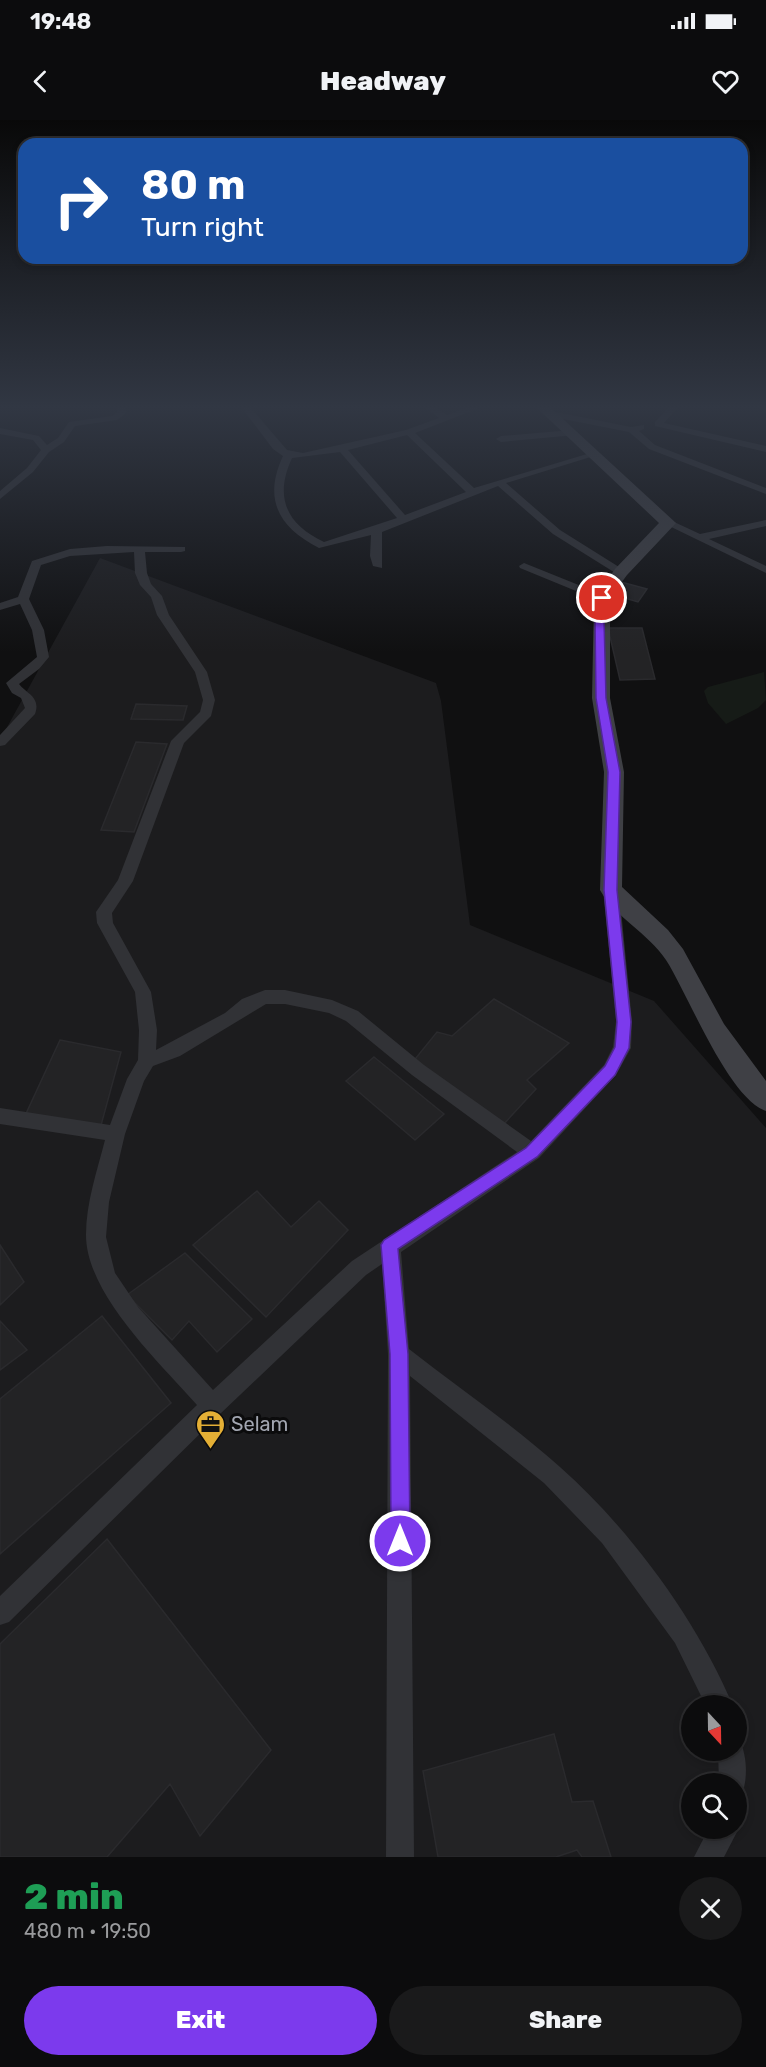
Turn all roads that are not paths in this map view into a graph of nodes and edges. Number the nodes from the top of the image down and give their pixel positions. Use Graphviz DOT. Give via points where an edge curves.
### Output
graph roads {
  1 [pos="279,489"];
  2 [pos="377,489"];
  3 [pos="469,489"];
  4 [pos="480,489"];
  5 [pos="507,489"];
  6 [pos="632,489"];
  7 [pos="472,492"];
  8 [pos="404,520"];
  9 [pos="668,523"];
  10 [pos="766,523"];
  11 [pos="377,530"];
  12 [pos="698,538"];
  13 [pos="181,549"];
  14 [pos="139,550"];
  15 [pos="378,566"];
  16 [pos="524,566"];
  17 [pos="766,570"];
  18 [pos="621,572"];
  19 [pos="602,598"];
  20 [pos="23,599"];
  21 [pos="0,607"];
  22 [pos="0,742"];
  23 [pos="611,890"];
  24 [pos="147,1061"];
  25 [pos="766,1100"];
  26 [pos="0,1116"];
  27 [pos="116,1134"];
  28 [pos="532,1152"];
  29 [pos="390,1245"];
  30 [pos="399,1354"];
  31 [pos="212,1406"];
  32 [pos="0,1613"];
  33 [pos="714,1695"];
  34 [pos="719,1839"];
  35 [pos="400,1857"];
  36 [pos="708,1857"];
  1 -- 11 [label="street" via="280,509 299,535 323,546"];
  2 -- 8 [label="street"];
  3 -- 7 [label="street"];
  4 -- 7 [label="street"];
  5 -- 18 [label="street" via="552,531"];
  6 -- 9 [label="street"];
  7 -- 8 [label="street"];
  8 -- 11 [label="street"];
  9 -- 12 [label="street"];
  9 -- 18 [label="street"];
  10 -- 12 [label="street"];
  11 -- 15 [label="street"];
  12 -- 17 [label="street"];
  13 -- 14 [label="street"];
  14 -- 20 [label="street" via="89,551 45,559 32,569"];
  14 -- 24 [label="street" via="146,585 201,672 209,700 206,713 178,741 125,881 104,912 105,924 143,993"];
  16 -- 19 [label="street"];
  18 -- 19 [label="street"];
  19 -- 23 [label="street" via="601,698 614,772"];
  20 -- 21 [label="street"];
  20 -- 22 [label="street" via="38,630 43,657 12,682 16,690 27,696 31,708"];
  23 -- 25 [label="street" via="675,955 715,1031"];
  23 -- 28 [label="street" via="624,1022 622,1048 610,1070"];
  24 -- 27 [label="street" via="136,1079"];
  24 -- 28 [label="street" via="174,1051 265,997 332,1007 352,1016 418,1070"];
  26 -- 27 [label="street"];
  27 -- 31 [label="street" via="99,1202 96,1237 106,1276 131,1314"];
  28 -- 29 [label="street"];
  29 -- 30 [label="street"];
  29 -- 31 [label="street" via="359,1268"];
  30 -- 33 [label="street" via="552,1475 610,1535 684,1634"];
  30 -- 35 [label="street"];
  31 -- 32 [label="street"];
  34 -- 36 [label="street"];
}
